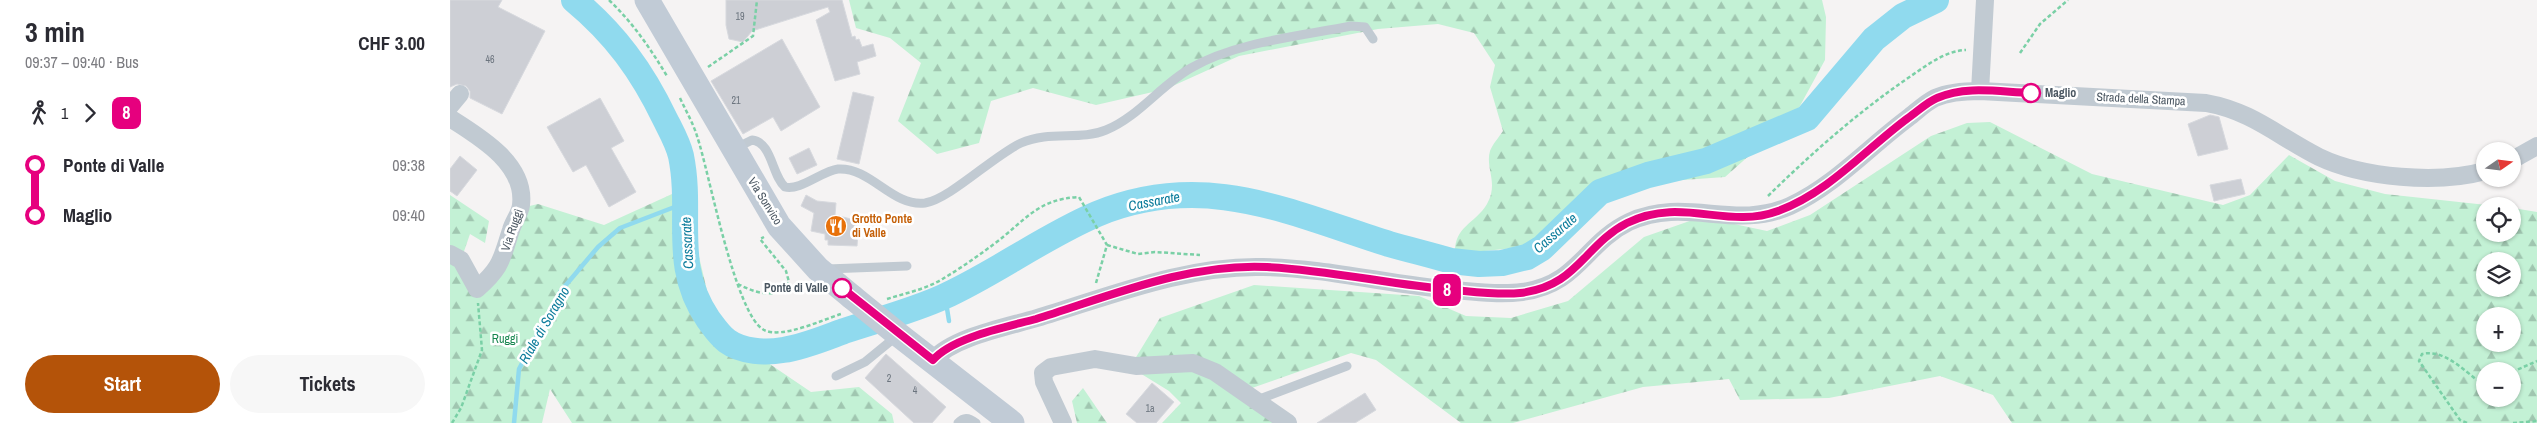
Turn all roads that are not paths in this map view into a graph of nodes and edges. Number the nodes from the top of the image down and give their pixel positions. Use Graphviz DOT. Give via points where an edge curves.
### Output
graph roads {
  1 [pos="647,0"];
  2 [pos="1985,2"];
  3 [pos="1373,39"];
  4 [pos="1980,91"];
  5 [pos="450,118"];
  6 [pos="2537,146"];
  7 [pos="734,149"];
  8 [pos="2521,155"];
  9 [pos="2476,173"];
  10 [pos="450,254"];
  11 [pos="907,266"];
  12 [pos="818,269"];
  13 [pos="897,333"];
  14 [pos="933,360"];
  15 [pos="1347,366"];
  16 [pos="836,376"];
  17 [pos="1257,400"];
  18 [pos="958,423"];
  19 [pos="976,423"];
  20 [pos="1012,423"];
  21 [pos="1063,423"];
  22 [pos="1288,423"];
  1 -- 7 [label="street, Via Sonvico" via="680,85"];
  2 -- 4 [label="street"];
  3 -- 7 [label="lane" via="1365,27 1351,26 1250,47 1210,59 1179,75 1114,126 1091,134 1029,139 997,156 942,196 926,202 910,202 865,176 845,170 830,171 789,188 782,184 767,150 760,143 752,140"];
  4 -- 9 [label="street, Strada della Stampa" via="2206,103 2252,116 2320,157 2357,170 2434,177"];
  4 -- 14 [label="street, Strada della Stampa" via="1957,92 1935,98 1880,138 1820,189 1791,206 1751,217 1684,211 1647,215 1613,232 1563,279 1533,291 1478,292 1283,268 1233,268 1184,275 986,334 940,352"];
  5 -- 10 [label="street, Via Ruggì" via="493,148 511,168 522,187 521,208 494,274 477,289 461,260"];
  6 -- 8 [label="street"];
  7 -- 12 [label="street, Via Sonvico" via="779,226"];
  11 -- 12 [label="lane"];
  12 -- 13 [label="street, Via Sonvico, bridge"];
  13 -- 14 [label="street, Via Sonvico"];
  13 -- 16 [label="lane" via="865,362"];
  14 -- 20 [label="street, Via Sonvico"];
  15 -- 17 [label="lane"];
  17 -- 21 [label="street" via="1215,372 1193,363 1136,366 1095,359 1051,367 1043,373"];
  17 -- 22 [label="street"];
  18 -- 19 [label="lane" via="964,418"];
}
